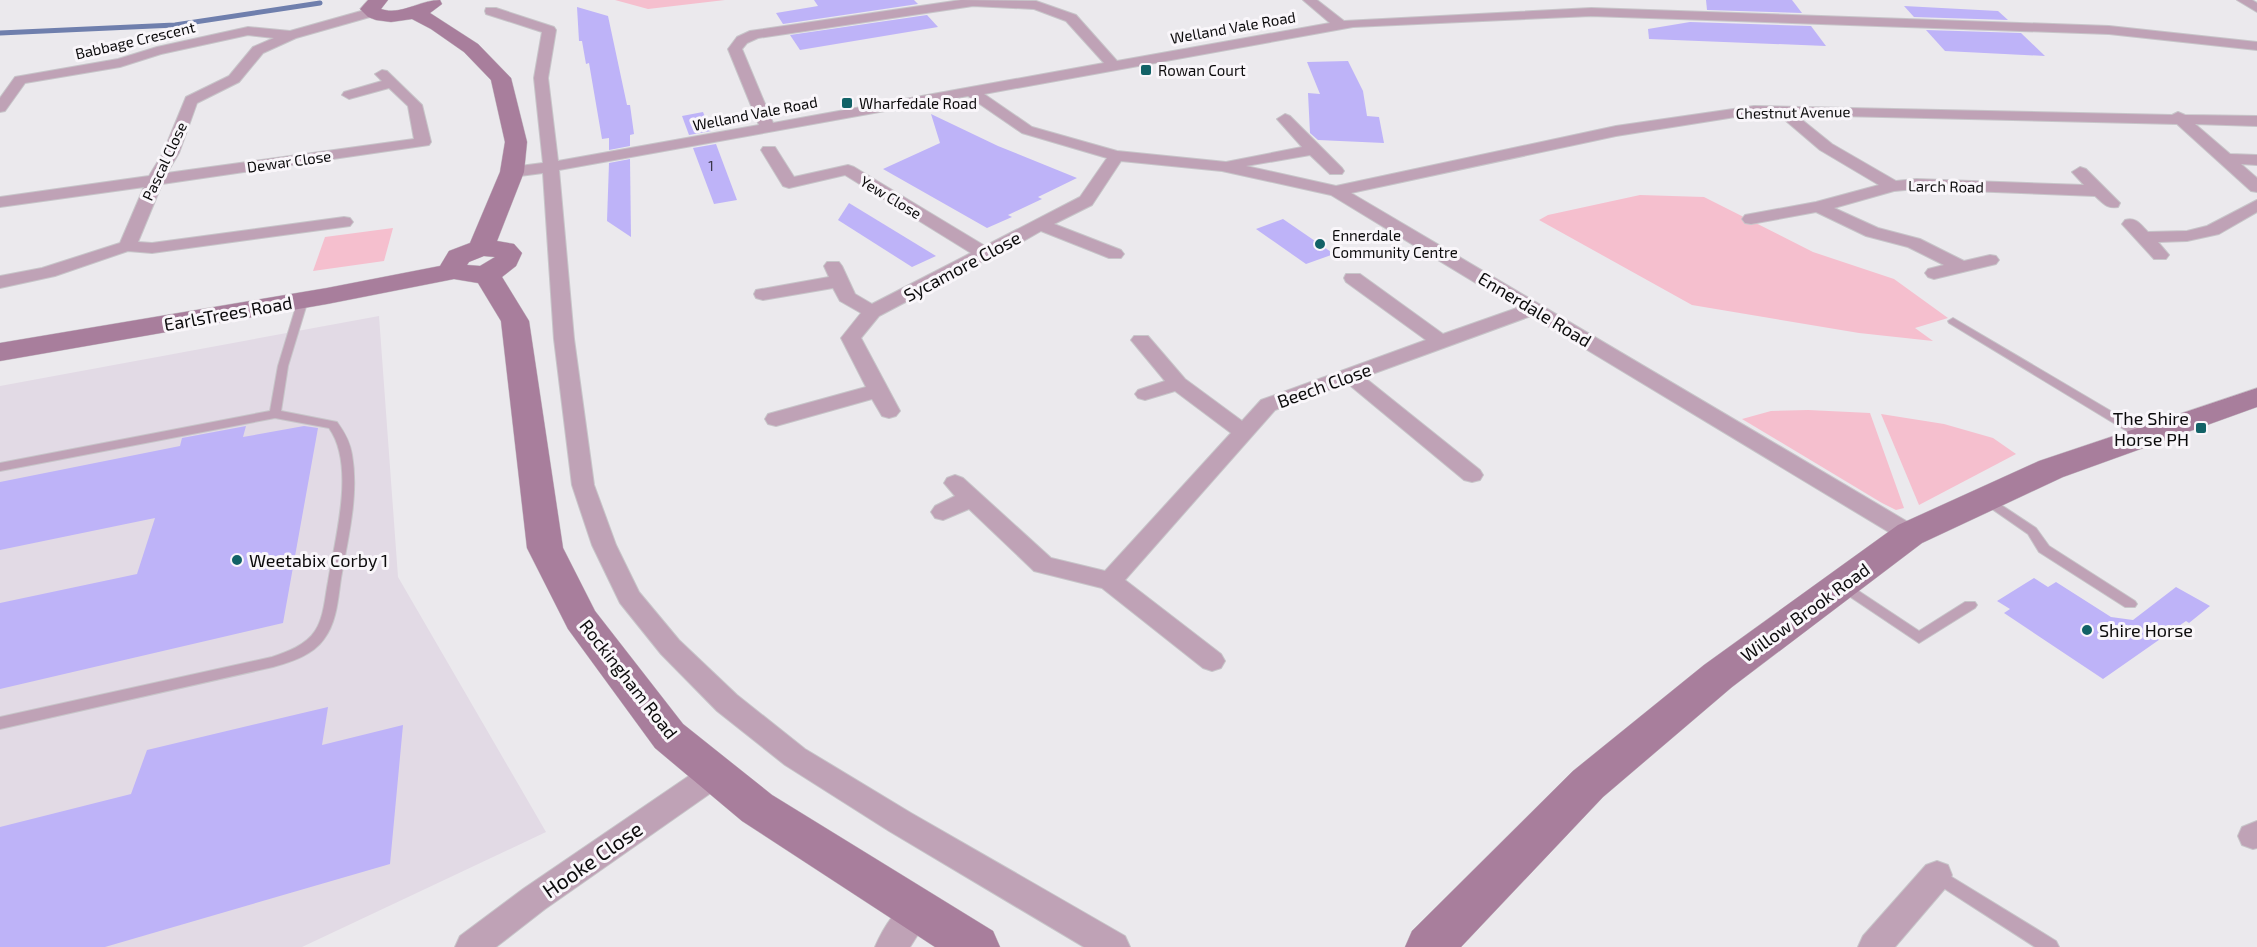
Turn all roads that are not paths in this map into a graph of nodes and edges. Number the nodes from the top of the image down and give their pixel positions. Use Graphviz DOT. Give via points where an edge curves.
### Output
graph roads {
  1 [pos="436,0"];
  2 [pos="1309,0"];
  3 [pos="2243,0"];
  4 [pos="375,6"];
  5 [pos="2257,8"];
  6 [pos="490,11"];
  7 [pos="413,12"];
  8 [pos="1341,25"];
  9 [pos="291,35"];
  10 [pos="2257,46"];
  11 [pos="1113,65"];
  12 [pos="970,91"];
  13 [pos="349,95"];
  14 [pos="0,108"];
  15 [pos="1781,109"];
  16 [pos="2178,117"];
  17 [pos="1284,119"];
  18 [pos="2257,121"];
  19 [pos="767,127"];
  20 [pos="769,150"];
  21 [pos="1314,150"];
  22 [pos="1116,156"];
  23 [pos="2224,159"];
  24 [pos="2257,160"];
  25 [pos="1222,166"];
  26 [pos="551,167"];
  27 [pos="1336,171"];
  28 [pos="512,172"];
  29 [pos="2080,172"];
  30 [pos="155,180"];
  31 [pos="789,183"];
  32 [pos="1893,186"];
  33 [pos="2257,187"];
  34 [pos="1336,191"];
  35 [pos="0,202"];
  36 [pos="795,202"];
  37 [pos="2257,205"];
  38 [pos="1818,207"];
  39 [pos="1751,219"];
  40 [pos="344,222"];
  41 [pos="1040,225"];
  42 [pos="127,246"];
  43 [pos="1115,254"];
  44 [pos="986,255"];
  45 [pos="2160,255"];
  46 [pos="1990,260"];
  47 [pos="474,264"];
  48 [pos="1962,267"];
  49 [pos="1934,273"];
  50 [pos="1353,278"];
  51 [pos="0,282"];
  52 [pos="763,294"];
  53 [pos="303,300"];
  54 [pos="1534,309"];
  55 [pos="872,312"];
  56 [pos="1953,321"];
  57 [pos="1141,340"];
  58 [pos="1441,342"];
  59 [pos="0,352"];
  60 [pos="1350,376"];
  61 [pos="1178,383"];
  62 [pos="877,391"];
  63 [pos="1145,394"];
  64 [pos="2257,397"];
  65 [pos="889,411"];
  66 [pos="275,414"];
  67 [pos="776,419"];
  68 [pos="1243,432"];
  69 [pos="2144,436"];
  70 [pos="0,467"];
  71 [pos="1472,475"];
  72 [pos="1986,499"];
  73 [pos="943,512"];
  74 [pos="1910,534"];
  75 [pos="1110,581"];
  76 [pos="1841,584"];
  77 [pos="2130,604"];
  78 [pos="1970,605"];
  79 [pos="1212,661"];
  80 [pos="0,723"];
  81 [pos="715,774"];
  82 [pos="1937,875"];
  83 [pos="918,909"];
  84 [pos="471,947"];
  85 [pos="891,947"];
  86 [pos="976,947"];
  87 [pos="1114,947"];
  88 [pos="1429,947"];
  89 [pos="1874,947"];
  90 [pos="2050,947"];
  1 -- 7 [label="street"];
  2 -- 8 [label="street"];
  3 -- 5 [label="street"];
  4 -- 7 [label="street" via="390,15"];
  4 -- 9 [label="street, Pascal Close"];
  6 -- 26 [label="street" via="549,30 541,78"];
  7 -- 28 [label="street" via="471,48 501,78 516,142"];
  8 -- 10 [label="street, Welland Vale Road" via="1560,12 1797,14 2109,30"];
  8 -- 11 [label="street, Welland Vale Road"];
  9 -- 14 [label="street, Babbage Crescent" via="248,31 120,63 20,80"];
  9 -- 30 [label="street, Pascal Close" via="258,50 234,79 191,100 171,153"];
  11 -- 12 [label="street, Welland Vale Road"];
  11 -- 19 [label="street" via="1071,18 1036,5 973,2 755,34 735,49"];
  12 -- 19 [label="street, Welland Vale Road"];
  12 -- 22 [label="street, Ennerdale Road" via="1027,130"];
  13 -- 30 [label="street, Dewar Close" via="387,79 415,105 423,148"];
  15 -- 16 [label="street, Chestnut Avenue"];
  15 -- 32 [label="street, Larch Road" via="1826,147"];
  15 -- 34 [label="street, Chestnut Avenue" via="1734,112 1616,131"];
  16 -- 18 [label="street, Chestnut Avenue"];
  16 -- 23 [label="street"];
  17 -- 21 [label="street"];
  19 -- 26 [label="street, Welland Vale Road"];
  20 -- 31 [label="street"];
  21 -- 25 [label="street"];
  21 -- 27 [label="street"];
  22 -- 25 [label="street, Ennerdale Road"];
  22 -- 41 [label="street, Sycamore Close" via="1086,201"];
  23 -- 24 [label="street"];
  23 -- 33 [label="street"];
  25 -- 34 [label="street, Ennerdale Road"];
  26 -- 28 [label="street, Welland Vale Road"];
  26 -- 87 [label="street" via="564,339 583,485 604,545 629,597 670,647 727,703 795,757"];
  28 -- 47 [label="street"];
  29 -- 32 [label="street, Larch Road" via="2106,197 1916,184"];
  30 -- 35 [label="street, Dewar Close"];
  30 -- 42 [label="street, Pascal Close"];
  31 -- 36 [label="street"];
  31 -- 44 [label="street, Yew Close" via="848,170"];
  32 -- 38 [label="street"];
  34 -- 54 [label="street, Ennerdale Road"];
  37 -- 45 [label="street" via="2213,230 2187,236 2137,231"];
  38 -- 39 [label="street"];
  38 -- 48 [label="street" via="1872,232 1914,243"];
  40 -- 42 [label="street" via="152,248"];
  41 -- 43 [label="street"];
  41 -- 44 [label="street, Sycamore Close"];
  42 -- 51 [label="street" via="43,273"];
  44 -- 55 [label="street, Sycamore Close"];
  46 -- 48 [label="street"];
  47 -- 53 [label="street, EarlsTrees Road"];
  47 -- 81 [label="street, Rockingham Road" via="515,321 544,548 581,619 669,736"];
  48 -- 49 [label="street"];
  50 -- 58 [label="street"];
  52 -- 55 [label="street" via="836,274 847,297"];
  53 -- 59 [label="street, EarlsTrees Road"];
  53 -- 66 [label="lane" via="283,366"];
  54 -- 58 [label="street, Beech Close"];
  54 -- 74 [label="street, Ennerdale Road"];
  55 -- 62 [label="street, Sycamore Close" via="850,338"];
  56 -- 69 [label="lane"];
  57 -- 61 [label="street"];
  58 -- 60 [label="street, Beech Close"];
  60 -- 68 [label="street, Beech Close" via="1268,405"];
  60 -- 71 [label="street"];
  61 -- 63 [label="street"];
  61 -- 68 [label="street"];
  62 -- 65 [label="street, Sycamore Close"];
  62 -- 67 [label="street"];
  64 -- 69 [label="street, Willow Brook Road"];
  66 -- 70 [label="lane"];
  66 -- 80 [label="lane" via="331,423 341,435 345,450 348,495 331,598 321,633 295,654 273,662"];
  68 -- 75 [label="street, Beech Close"];
  69 -- 72 [label="street, Willow Brook Road" via="2051,469"];
  72 -- 74 [label="street, Willow Brook Road"];
  72 -- 77 [label="lane" via="2032,531 2044,549"];
  73 -- 75 [label="street" via="963,490 1043,565"];
  74 -- 76 [label="street, Willow Brook Road"];
  75 -- 79 [label="street"];
  76 -- 78 [label="lane" via="1918,638"];
  76 -- 88 [label="street, Willow Brook Road" via="1718,676 1588,784"];
  81 -- 83 [label="street, Rockingham Road" via="757,808"];
  81 -- 84 [label="street, Hooke Close"];
  82 -- 89 [label="street"];
  82 -- 90 [label="lane"];
  83 -- 85 [label="street"];
  83 -- 86 [label="street, Rockingham Road"];
}
